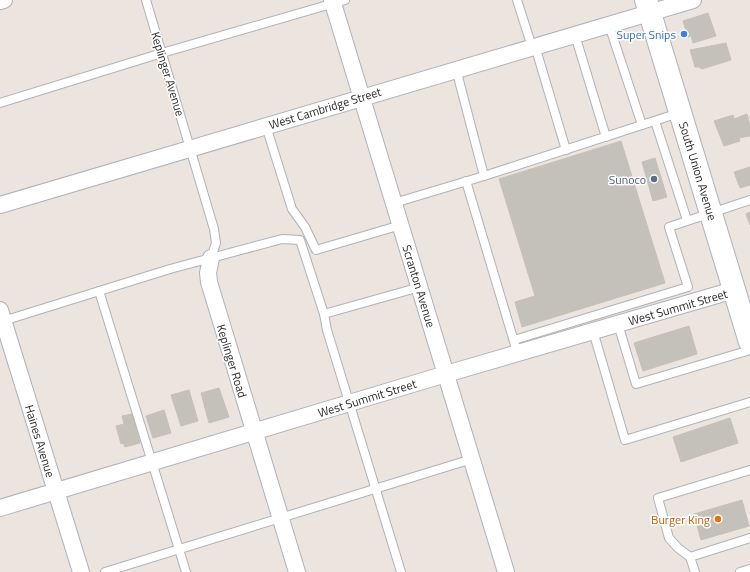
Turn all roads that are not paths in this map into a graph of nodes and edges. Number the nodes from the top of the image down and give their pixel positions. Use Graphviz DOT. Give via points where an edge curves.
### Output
graph roads {
  1 [pos="4,0"];
  2 [pos="146,0"];
  3 [pos="518,0"];
  4 [pos="693,0"];
  5 [pos="0,1"];
  6 [pos="337,1"];
  7 [pos="647,6"];
  8 [pos="609,24"];
  9 [pos="574,35"];
  10 [pos="533,47"];
  11 [pos="162,53"];
  12 [pos="456,69"];
  13 [pos="362,97"];
  14 [pos="0,103"];
  15 [pos="680,113"];
  16 [pos="655,121"];
  17 [pos="642,125"];
  18 [pos="266,126"];
  19 [pos="606,137"];
  20 [pos="191,148"];
  21 [pos="566,150"];
  22 [pos="484,176"];
  23 [pos="466,181"];
  24 [pos="750,200"];
  25 [pos="394,203"];
  26 [pos="0,205"];
  27 [pos="711,212"];
  28 [pos="687,220"];
  29 [pos="401,225"];
  30 [pos="211,258"];
  31 [pos="420,287"];
  32 [pos="734,290"];
  33 [pos="99,291"];
  34 [pos="672,292"];
  35 [pos="676,307"];
  36 [pos="324,314"];
  37 [pos="2,316"];
  38 [pos="618,324"];
  39 [pos="748,330"];
  40 [pos="593,331"];
  41 [pos="516,347"];
  42 [pos="750,350"];
  43 [pos="446,374"];
  44 [pos="750,402"];
  45 [pos="350,403"];
  46 [pos="254,433"];
  47 [pos="472,459"];
  48 [pos="152,463"];
  49 [pos="750,471"];
  50 [pos="376,489"];
  51 [pos="56,492"];
  52 [pos="0,508"];
  53 [pos="281,519"];
  54 [pos="750,538"];
  55 [pos="179,550"];
  56 [pos="690,557"];
  57 [pos="750,569"];
  58 [pos="80,572"];
  59 [pos="105,572"];
  60 [pos="186,572"];
  61 [pos="297,572"];
  62 [pos="402,572"];
  63 [pos="506,572"];
  64 [pos="695,572"];
  65 [pos="740,572"];
  1 -- 5 [label="street"];
  2 -- 11 [label="lane, Keplinger Avenue"];
  3 -- 10 [label="lane"];
  4 -- 7 [label="street, West Cambridge Street"];
  6 -- 11 [label="lane"];
  6 -- 13 [label="street, Scranton Avenue"];
  7 -- 8 [label="street, West Cambridge Street"];
  7 -- 15 [label="main road, South Union Avenue"];
  8 -- 9 [label="street, West Cambridge Street"];
  8 -- 17 [label="lane"];
  9 -- 10 [label="street, West Cambridge Street"];
  9 -- 19 [label="lane"];
  10 -- 12 [label="street, West Cambridge Street"];
  10 -- 21 [label="lane"];
  11 -- 14 [label="lane"];
  11 -- 20 [label="lane, Keplinger Avenue"];
  12 -- 13 [label="street, West Cambridge Street"];
  12 -- 22 [label="lane"];
  13 -- 18 [label="street, West Cambridge Street"];
  13 -- 25 [label="street, Scranton Avenue"];
  15 -- 16 [label="lane"];
  15 -- 27 [label="main road, South Union Avenue"];
  16 -- 17 [label="lane"];
  16 -- 28 [label="lane"];
  17 -- 19 [label="lane"];
  18 -- 20 [label="street, West Cambridge Street"];
  18 -- 29 [label="lane" via="292,209 305,227 316,250"];
  19 -- 21 [label="lane"];
  20 -- 26 [label="street, West Cambridge Street"];
  20 -- 30 [label="lane, Keplinger Road" via="216,243"];
  21 -- 22 [label="lane"];
  22 -- 23 [label="lane"];
  23 -- 25 [label="lane"];
  23 -- 41 [label="lane"];
  24 -- 27 [label="lane"];
  25 -- 29 [label="street, Scranton Avenue"];
  27 -- 28 [label="lane"];
  27 -- 32 [label="main road, South Union Avenue"];
  28 -- 34 [label="lane" via="669,227 688,287"];
  29 -- 31 [label="street, Scranton Avenue"];
  30 -- 33 [label="lane"];
  30 -- 36 [label="lane" via="282,239 300,240"];
  30 -- 46 [label="street, Keplinger Road" via="209,282"];
  31 -- 36 [label="lane"];
  31 -- 43 [label="street, Scranton Avenue"];
  32 -- 35 [label="street, West Summit Street"];
  32 -- 39 [label="main road, South Union Avenue"];
  33 -- 37 [label="lane"];
  33 -- 48 [label="lane"];
  34 -- 35 [label="lane"];
  34 -- 41 [label="lane"];
  35 -- 38 [label="street, West Summit Street"];
  36 -- 45 [label="lane"];
  37 -- 51 [label="street, Haines Avenue"];
  38 -- 40 [label="street, West Summit Street"];
  38 -- 42 [label="lane" via="636,384"];
  40 -- 41 [label="street, West Summit Street"];
  40 -- 44 [label="lane" via="625,440"];
  41 -- 43 [label="street, West Summit Street"];
  43 -- 45 [label="street, West Summit Street"];
  43 -- 47 [label="street, Scranton Avenue"];
  45 -- 46 [label="street, West Summit Street"];
  45 -- 50 [label="lane"];
  46 -- 48 [label="street, West Summit Street"];
  46 -- 53 [label="street, Keplinger Road"];
  47 -- 50 [label="lane"];
  47 -- 63 [label="street, Scranton Avenue"];
  48 -- 51 [label="street, West Summit Street"];
  48 -- 55 [label="lane"];
  49 -- 56 [label="lane" via="658,498 669,538"];
  50 -- 53 [label="lane"];
  50 -- 62 [label="lane"];
  51 -- 52 [label="street, West Summit Street"];
  51 -- 58 [label="street, Haines Avenue"];
  53 -- 55 [label="lane"];
  53 -- 61 [label="street, Keplinger Road"];
  54 -- 56 [label="lane"];
  55 -- 59 [label="lane"];
  55 -- 60 [label="lane"];
  56 -- 64 [label="lane"];
  57 -- 65 [label="lane"];
}
